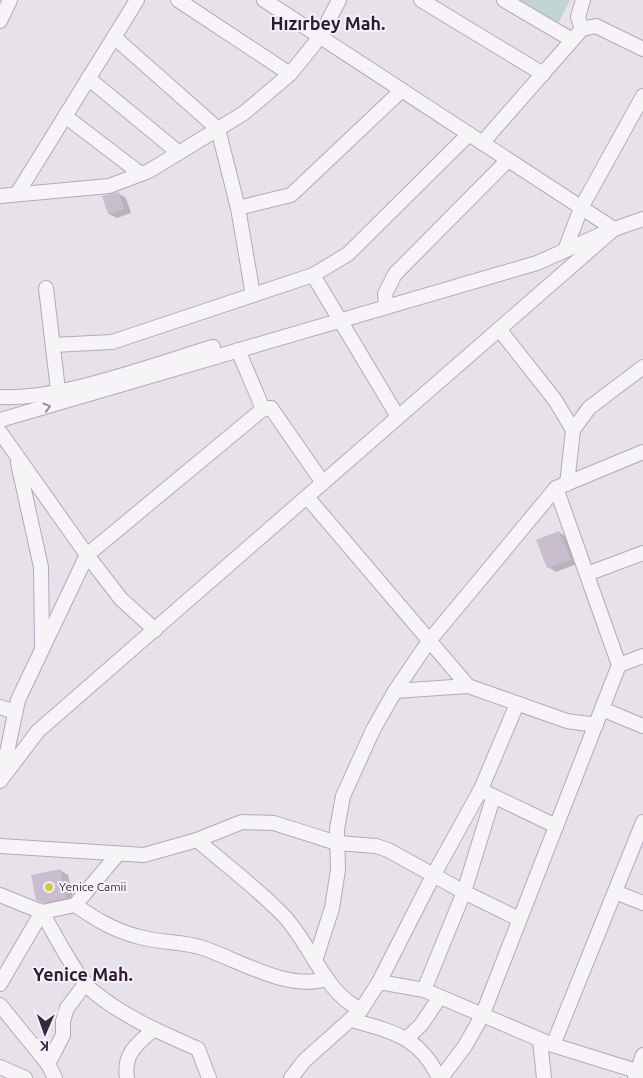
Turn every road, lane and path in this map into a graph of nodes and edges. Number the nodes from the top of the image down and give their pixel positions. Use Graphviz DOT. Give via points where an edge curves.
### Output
graph roads {
  1 [pos="10,0"];
  2 [pos="137,0"];
  3 [pos="178,0"];
  4 [pos="264,0"];
  5 [pos="339,0"];
  6 [pos="421,0"];
  7 [pos="504,0"];
  8 [pos="584,0"];
  9 [pos="0,21"];
  10 [pos="582,29"];
  11 [pos="114,37"];
  12 [pos="320,37"];
  13 [pos="572,40"];
  14 [pos="643,49"];
  15 [pos="290,74"];
  16 [pos="543,74"];
  17 [pos="88,78"];
  18 [pos="402,90"];
  19 [pos="643,96"];
  20 [pos="65,116"];
  21 [pos="218,129"];
  22 [pos="469,134"];
  23 [pos="482,143"];
  24 [pos="179,153"];
  25 [pos="508,160"];
  26 [pos="141,174"];
  27 [pos="17,194"];
  28 [pos="0,196"];
  29 [pos="238,208"];
  30 [pos="581,208"];
  31 [pos="643,219"];
  32 [pos="614,229"];
  33 [pos="565,250"];
  34 [pos="312,275"];
  35 [pos="46,288"];
  36 [pos="253,295"];
  37 [pos="401,302"];
  38 [pos="386,303"];
  39 [pos="336,316"];
  40 [pos="500,329"];
  41 [pos="53,345"];
  42 [pos="238,350"];
  43 [pos="643,367"];
  44 [pos="58,390"];
  45 [pos="0,397"];
  46 [pos="263,409"];
  47 [pos="398,417"];
  48 [pos="0,420"];
  49 [pos="573,430"];
  50 [pos="0,432"];
  51 [pos="643,452"];
  52 [pos="16,455"];
  53 [pos="323,483"];
  54 [pos="561,486"];
  55 [pos="306,497"];
  56 [pos="643,552"];
  57 [pos="87,556"];
  58 [pos="587,574"];
  59 [pos="155,630"];
  60 [pos="429,641"];
  61 [pos="42,649"];
  62 [pos="643,656"];
  63 [pos="619,665"];
  64 [pos="468,686"];
  65 [pos="395,691"];
  66 [pos="517,704"];
  67 [pos="0,707"];
  68 [pos="602,709"];
  69 [pos="15,712"];
  70 [pos="596,725"];
  71 [pos="643,726"];
  72 [pos="0,780"];
  73 [pos="481,789"];
  74 [pos="493,798"];
  75 [pos="643,822"];
  76 [pos="556,826"];
  77 [pos="197,840"];
  78 [pos="336,843"];
  79 [pos="0,846"];
  80 [pos="118,854"];
  81 [pos="433,876"];
  82 [pos="464,892"];
  83 [pos="614,892"];
  84 [pos="0,895"];
  85 [pos="643,904"];
  86 [pos="74,905"];
  87 [pos="42,912"];
  88 [pos="519,919"];
  89 [pos="315,961"];
  90 [pos="327,979"];
  91 [pos="379,982"];
  92 [pos="86,983"];
  93 [pos="0,984"];
  94 [pos="424,990"];
  95 [pos="440,997"];
  96 [pos="0,1005"];
  97 [pos="357,1015"];
  98 [pos="482,1016"];
  99 [pos="154,1029"];
  100 [pos="406,1039"];
  101 [pos="540,1040"];
  102 [pos="554,1046"];
  103 [pos="643,1055"];
  104 [pos="48,1064"];
  105 [pos="0,1067"];
  106 [pos="639,1074"];
  107 [pos="25,1078"];
  108 [pos="55,1078"];
  109 [pos="127,1078"];
  110 [pos="209,1078"];
  111 [pos="291,1078"];
  112 [pos="440,1078"];
  113 [pos="544,1078"];
  1 -- 9 [label="street"];
  2 -- 11 [label="street"];
  3 -- 15 [label="street"];
  4 -- 12 [label="street"];
  5 -- 12 [label="street"];
  6 -- 16 [label="street"];
  7 -- 13 [label="street"];
  8 -- 10 [label="street" via="578,17"];
  10 -- 13 [label="street"];
  10 -- 14 [label="street" via="596,26"];
  11 -- 17 [label="street"];
  11 -- 21 [label="street"];
  12 -- 15 [label="street"];
  12 -- 18 [label="street"];
  13 -- 16 [label="street"];
  15 -- 21 [label="street" via="244,113"];
  16 -- 23 [label="street"];
  17 -- 20 [label="street"];
  17 -- 24 [label="street"];
  18 -- 22 [label="street"];
  18 -- 29 [label="street" via="292,195"];
  19 -- 30 [label="street"];
  20 -- 26 [label="street"];
  20 -- 27 [label="street"];
  21 -- 24 [label="street"];
  21 -- 29 [label="street"];
  22 -- 23 [label="street"];
  22 -- 34 [label="street" via="348,254"];
  23 -- 25 [label="street"];
  24 -- 26 [label="street"];
  25 -- 30 [label="street"];
  25 -- 38 [label="street" via="396,274 385,294"];
  26 -- 27 [label="street" via="109,186"];
  27 -- 28 [label="street"];
  29 -- 36 [label="street"];
  30 -- 32 [label="street"];
  30 -- 33 [label="street"];
  31 -- 32 [label="street"];
  32 -- 33 [label="street"];
  32 -- 40 [label="street"];
  33 -- 37 [label="street" via="537,263"];
  34 -- 36 [label="street"];
  34 -- 39 [label="street"];
  35 -- 41 [label="street"];
  36 -- 41 [label="street" via="112,342"];
  37 -- 38 [label="street"];
  37 -- 39 [label="street"];
  38 -- 39 [label="street" via="354,306"];
  39 -- 42 [label="street"];
  39 -- 44 [label="street"];
  39 -- 47 [label="street"];
  40 -- 47 [label="street"];
  40 -- 49 [label="street" via="555,400"];
  41 -- 44 [label="street"];
  42 -- 46 [label="street"];
  48 -- 42 [label="street, one-way"];
  43 -- 49 [label="street" via="589,408"];
  44 -- 45 [label="street" via="16,398"];
  46 -- 53 [label="street" via="271,408"];
  46 -- 57 [label="street"];
  47 -- 53 [label="street"];
  49 -- 54 [label="street"];
  50 -- 52 [label="street"];
  51 -- 54 [label="street"];
  52 -- 57 [label="street"];
  52 -- 61 [label="street" via="41,566"];
  53 -- 55 [label="street"];
  54 -- 58 [label="street"];
  54 -- 60 [label="street"];
  55 -- 59 [label="street"];
  55 -- 60 [label="street"];
  56 -- 58 [label="street"];
  57 -- 59 [label="street" via="121,599"];
  57 -- 61 [label="street"];
  58 -- 63 [label="street"];
  59 -- 72 [label="street" via="38,731"];
  60 -- 64 [label="street"];
  60 -- 65 [label="street"];
  61 -- 69 [label="street"];
  62 -- 63 [label="street"];
  63 -- 68 [label="street"];
  64 -- 65 [label="street"];
  64 -- 66 [label="street"];
  65 -- 78 [label="street" via="343,796"];
  66 -- 70 [label="street" via="567,721"];
  66 -- 73 [label="street"];
  67 -- 69 [label="street"];
  68 -- 70 [label="street"];
  68 -- 71 [label="street"];
  69 -- 72 [label="street"];
  70 -- 76 [label="street"];
  73 -- 74 [label="street"];
  73 -- 81 [label="street"];
  74 -- 76 [label="street"];
  74 -- 82 [label="street"];
  75 -- 83 [label="street"];
  76 -- 88 [label="street"];
  77 -- 78 [label="street" via="242,822 274,824"];
  77 -- 80 [label="street" via="144,855"];
  77 -- 89 [label="street" via="285,917"];
  78 -- 81 [label="street" via="388,850"];
  78 -- 89 [label="street" via="338,870 334,898"];
  79 -- 80 [label="street"];
  80 -- 86 [label="street"];
  81 -- 82 [label="street"];
  81 -- 91 [label="street"];
  82 -- 88 [label="street"];
  82 -- 94 [label="street"];
  83 -- 85 [label="street"];
  83 -- 102 [label="street"];
  84 -- 87 [label="street"];
  86 -- 87 [label="street"];
  86 -- 90 [label="street" via="104,925 136,937 201,947 280,977 316,982"];
  87 -- 92 [label="street"];
  87 -- 93 [label="street"];
  88 -- 98 [label="street"];
  89 -- 90 [label="street"];
  90 -- 97 [label="street"];
  91 -- 94 [label="street"];
  91 -- 97 [label="street"];
  92 -- 99 [label="street" via="92,991"];
  92 -- 104 [label="street" via="67,1008 63,1035"];
  94 -- 95 [label="street"];
  95 -- 98 [label="street"];
  95 -- 100 [label="street"];
  96 -- 104 [label="street"];
  97 -- 100 [label="street"];
  97 -- 111 [label="street" via="304,1061"];
  98 -- 101 [label="street"];
  98 -- 112 [label="street" via="465,1046"];
  99 -- 109 [label="street" via="130,1052"];
  99 -- 110 [label="street" via="198,1049"];
  100 -- 112 [label="street" via="420,1048"];
  101 -- 102 [label="street"];
  101 -- 113 [label="street"];
  102 -- 106 [label="street"];
  103 -- 106 [label="street"];
  104 -- 108 [label="street"];
  105 -- 107 [label="street"];
}
